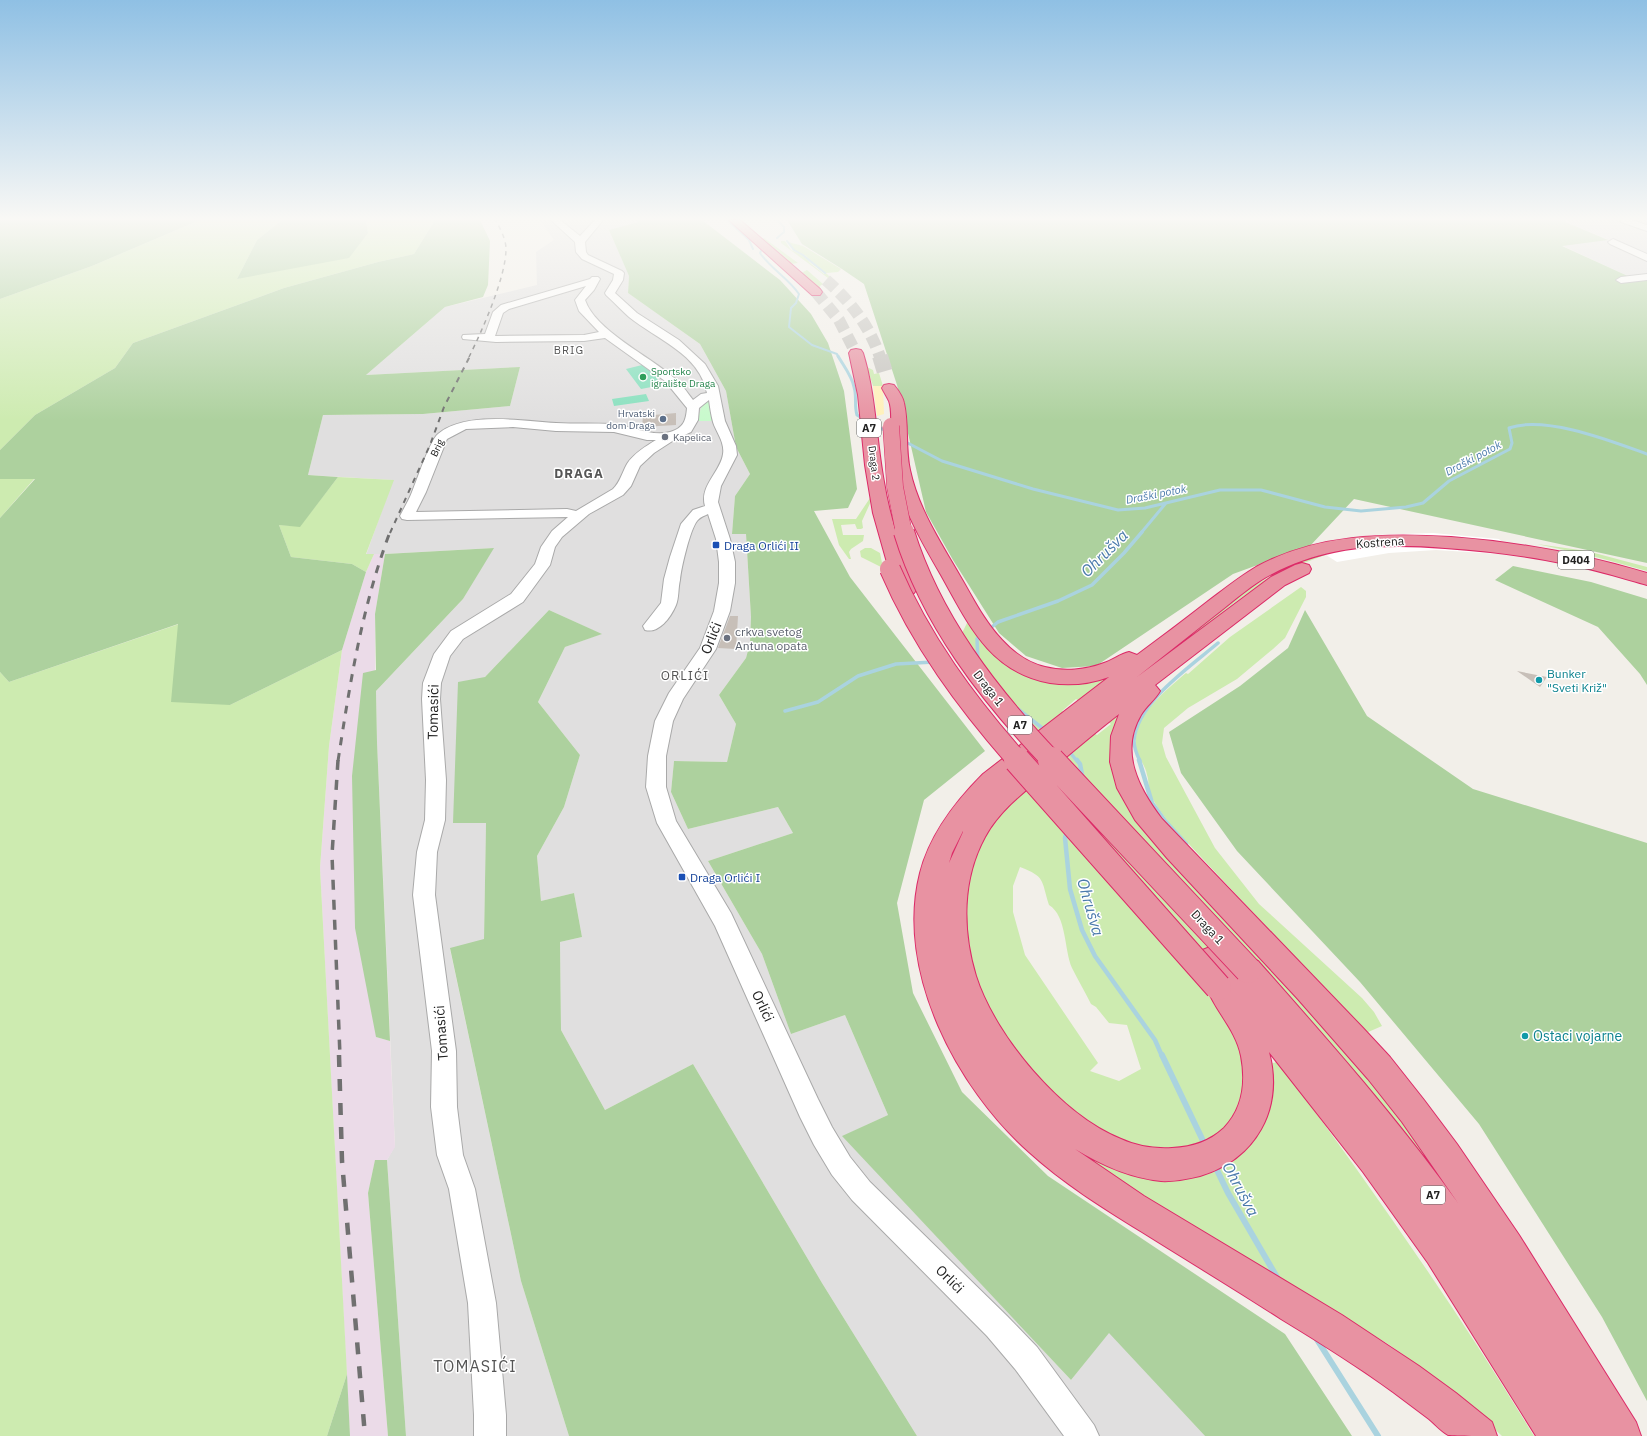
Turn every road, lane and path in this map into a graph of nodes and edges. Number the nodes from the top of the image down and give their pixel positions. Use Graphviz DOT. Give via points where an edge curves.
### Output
graph roads {
  1 [pos="573,287"];
  2 [pos="591,287"];
  3 [pos="614,287"];
  4 [pos="810,287"];
  5 [pos="816,292"];
  6 [pos="608,334"];
  7 [pos="467,337"];
  8 [pos="490,337"];
  9 [pos="858,358"];
  10 [pos="888,382"];
  11 [pos="715,395"];
  12 [pos="693,408"];
  13 [pos="895,426"];
  14 [pos="672,436"];
  15 [pos="713,508"];
  16 [pos="579,516"];
  17 [pos="1271,576"];
  18 [pos="1647,579"];
  19 [pos="651,626"];
  20 [pos="1232,980"];
  21 [pos="1042,1122"];
  22 [pos="490,1436"];
  23 [pos="1083,1436"];
  24 [pos="1478,1436"];
  25 [pos="1558,1436"];
  26 [pos="1596,1436"];
  27 [pos="1622,1436"];
  1 -- 8 [label="street" via="505,307 498,312"];
  2 -- 6 [label="street" via="580,300 580,306 585,314"];
  3 -- 11 [label="street" via="610,293 632,315 666,335 694,359 706,374"];
  4 -- 5 [label="highway"];
  6 -- 8 [label="street" via="584,338"];
  6 -- 12 [label="street" via="668,378"];
  7 -- 8 [label="street"];
  9 -- 20 [label="highway, Draga 2 / A7, bridge" via="879,499 878,537 894,568 909,612 931,650 959,691 1049,798"];
  10 -- 13 [label="highway, A7"];
  11 -- 12 [label="street" via="700,400"];
  11 -- 15 [label="street, Orlići" via="719,421 731,450 714,486"];
  12 -- 14 [label="street" via="689,426"];
  13 -- 17 [label="highway" via="904,478 942,562 979,626 995,646 1010,659 1037,672 1080,678 1118,666 1232,583 1249,575"];
  13 -- 20 [label="highway, Draga 1 / A7, bridge" via="895,494 908,547 918,574 952,636 987,686"];
  14 -- 16 [label="street" via="648,450 634,464 629,477 618,492"];
  14 -- 16 [label="street, Brig" via="647,436 614,428 514,423 464,424 441,437 407,516 567,513"];
  15 -- 19 [label="street" via="698,513 690,520 677,557 669,604"];
  15 -- 23 [label="street, Orlići" via="723,539 727,583 722,611 712,641 703,659 675,697 664,721 657,756 656,787 667,823 723,920 809,1108 842,1166 874,1206 1007,1337"];
  16 -- 22 [label="street, Tomasići" via="551,541 542,565 517,598 457,635 442,654 432,683 435,820 427,852 424,895 444,1051 444,1107 450,1155 462,1189 482,1303"];
  17 -- 18 [label="highway, Kostrena / D404" via="1296,572 1327,554 1440,542 1546,553"];
  17 -- 21 [label="highway, bridge" via="1077,723 1005,782 964,855 956,880 952,908 959,969 971,1002 988,1035 1019,1078"];
  17 -- 27 [label="highway" via="1278,583 1270,594 1145,694 1132,710 1122,731 1120,743 1123,772 1128,787 1141,810 1193,869 1336,1020 1405,1101 1436,1142 1524,1275"];
  20 -- 21 [label="highway" via="1232,1005 1254,1048 1257,1061 1257,1092 1254,1108 1247,1123 1238,1138 1226,1149 1196,1162 1177,1165 1155,1164 1134,1160"];
  20 -- 25 [label="highway, A7" via="1374,1161 1440,1251"];
  20 -- 26 [label="highway, A7" via="1344,1080 1419,1176 1530,1333"];
  21 -- 24 [label="highway" via="1083,1174 1129,1206 1249,1278 1411,1382 1454,1414"];
}
